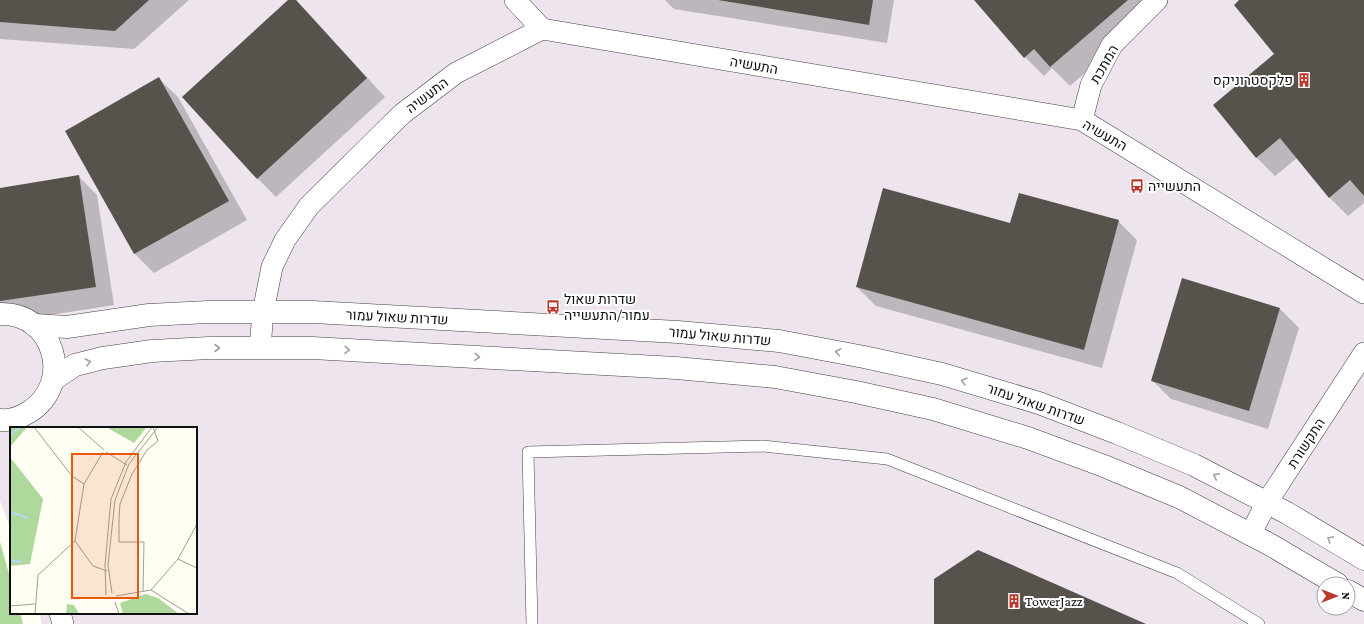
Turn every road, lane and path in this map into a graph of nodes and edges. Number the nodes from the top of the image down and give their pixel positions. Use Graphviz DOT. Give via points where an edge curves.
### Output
graph roads {
  1 [pos="516,0"];
  2 [pos="1157,0"];
  3 [pos="542,29"];
  4 [pos="1082,120"];
  5 [pos="1364,292"];
  6 [pos="264,312"];
  7 [pos="0,314"];
  8 [pos="34,325"];
  9 [pos="260,348"];
  10 [pos="1364,353"];
  11 [pos="54,379"];
  12 [pos="0,420"];
  13 [pos="22,422"];
  14 [pos="1267,502"];
  15 [pos="1250,534"];
  16 [pos="1364,558"];
  17 [pos="1323,576"];
  18 [pos="60,614"];
  19 [pos="63,624"];
  20 [pos="532,624"];
  21 [pos="1260,624"];
  1 -- 3 [label="street"];
  2 -- 4 [label="street, המתכת" via="1112,45 1090,85"];
  3 -- 4 [label="street, התעשיה"];
  3 -- 6 [label="street, התעשיה" via="456,73 408,109 308,206 285,240 272,267"];
  4 -- 5 [label="street, התעשיה"];
  6 -- 8 [label="street, שדרות שאול עמור" via="149,315 67,327"];
  6 -- 9 [label="street, התעשיה"];
  14 -- 6 [label="street, שדרות שאול עמור, one-way" via="1194,465 1039,403 942,374 856,355 779,341 678,332 313,312"];
  7 -- 8 [label="street" via="10,314"];
  8 -- 11 [label="street" via="51,346 55,362"];
  11 -- 9 [label="street, one-way" via="75,365 103,358 152,351"];
  9 -- 15 [label="street, one-way" via="312,348 676,368 775,377 856,392 933,409 1028,438 1179,497"];
  10 -- 14 [label="street, התקשורת"];
  11 -- 13 [label="street" via="47,395"];
  12 -- 13 [label="street"];
  14 -- 15 [label="street, התקשורת"];
  16 -- 14 [label="street, שדרות שאול עמור, one-way"];
  15 -- 17 [label="street"];
  18 -- 19 [label="street"];
  20 -- 21 [label="lane" via="528,452 763,446 887,459 1177,573"];
}
